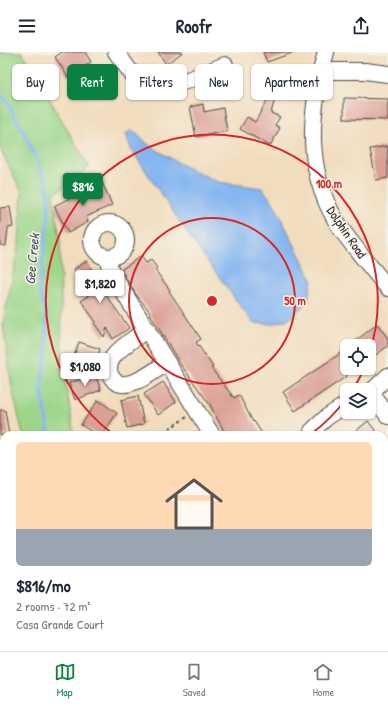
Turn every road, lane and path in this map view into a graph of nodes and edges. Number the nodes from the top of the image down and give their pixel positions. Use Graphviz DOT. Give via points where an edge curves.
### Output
graph roads {
  1 [pos="116,52"];
  2 [pos="326,52"];
  3 [pos="322,64"];
  4 [pos="333,71"];
  5 [pos="388,74"];
  6 [pos="195,77"];
  7 [pos="314,100"];
  8 [pos="107,257"];
  9 [pos="388,288"];
  10 [pos="147,329"];
  11 [pos="167,362"];
  12 [pos="388,376"];
  13 [pos="376,387"];
  14 [pos="376,401"];
  15 [pos="340,409"];
  16 [pos="198,410"];
  17 [pos="388,416"];
  18 [pos="165,431"];
  19 [pos="210,431"];
  20 [pos="312,431"];
  1 -- 6 [label="street" via="135,78 146,86 159,89 171,87"];
  2 -- 3 [label="street, Dolphin Road"];
  4 -- 5 [label="street"];
  7 -- 9 [label="street, Dolphin Road" via="313,151 317,177 326,202 344,232"];
  8 -- 10 [label="street" via="111,272"];
  10 -- 11 [label="street"];
  10 -- 11 [label="street" via="113,357 109,368 110,376 115,382 123,385 147,376"];
  11 -- 16 [label="street"];
  12 -- 13 [label="street"];
  14 -- 17 [label="street"];
  15 -- 20 [label="street"];
  16 -- 18 [label="path"];
  16 -- 19 [label="street"];
}
